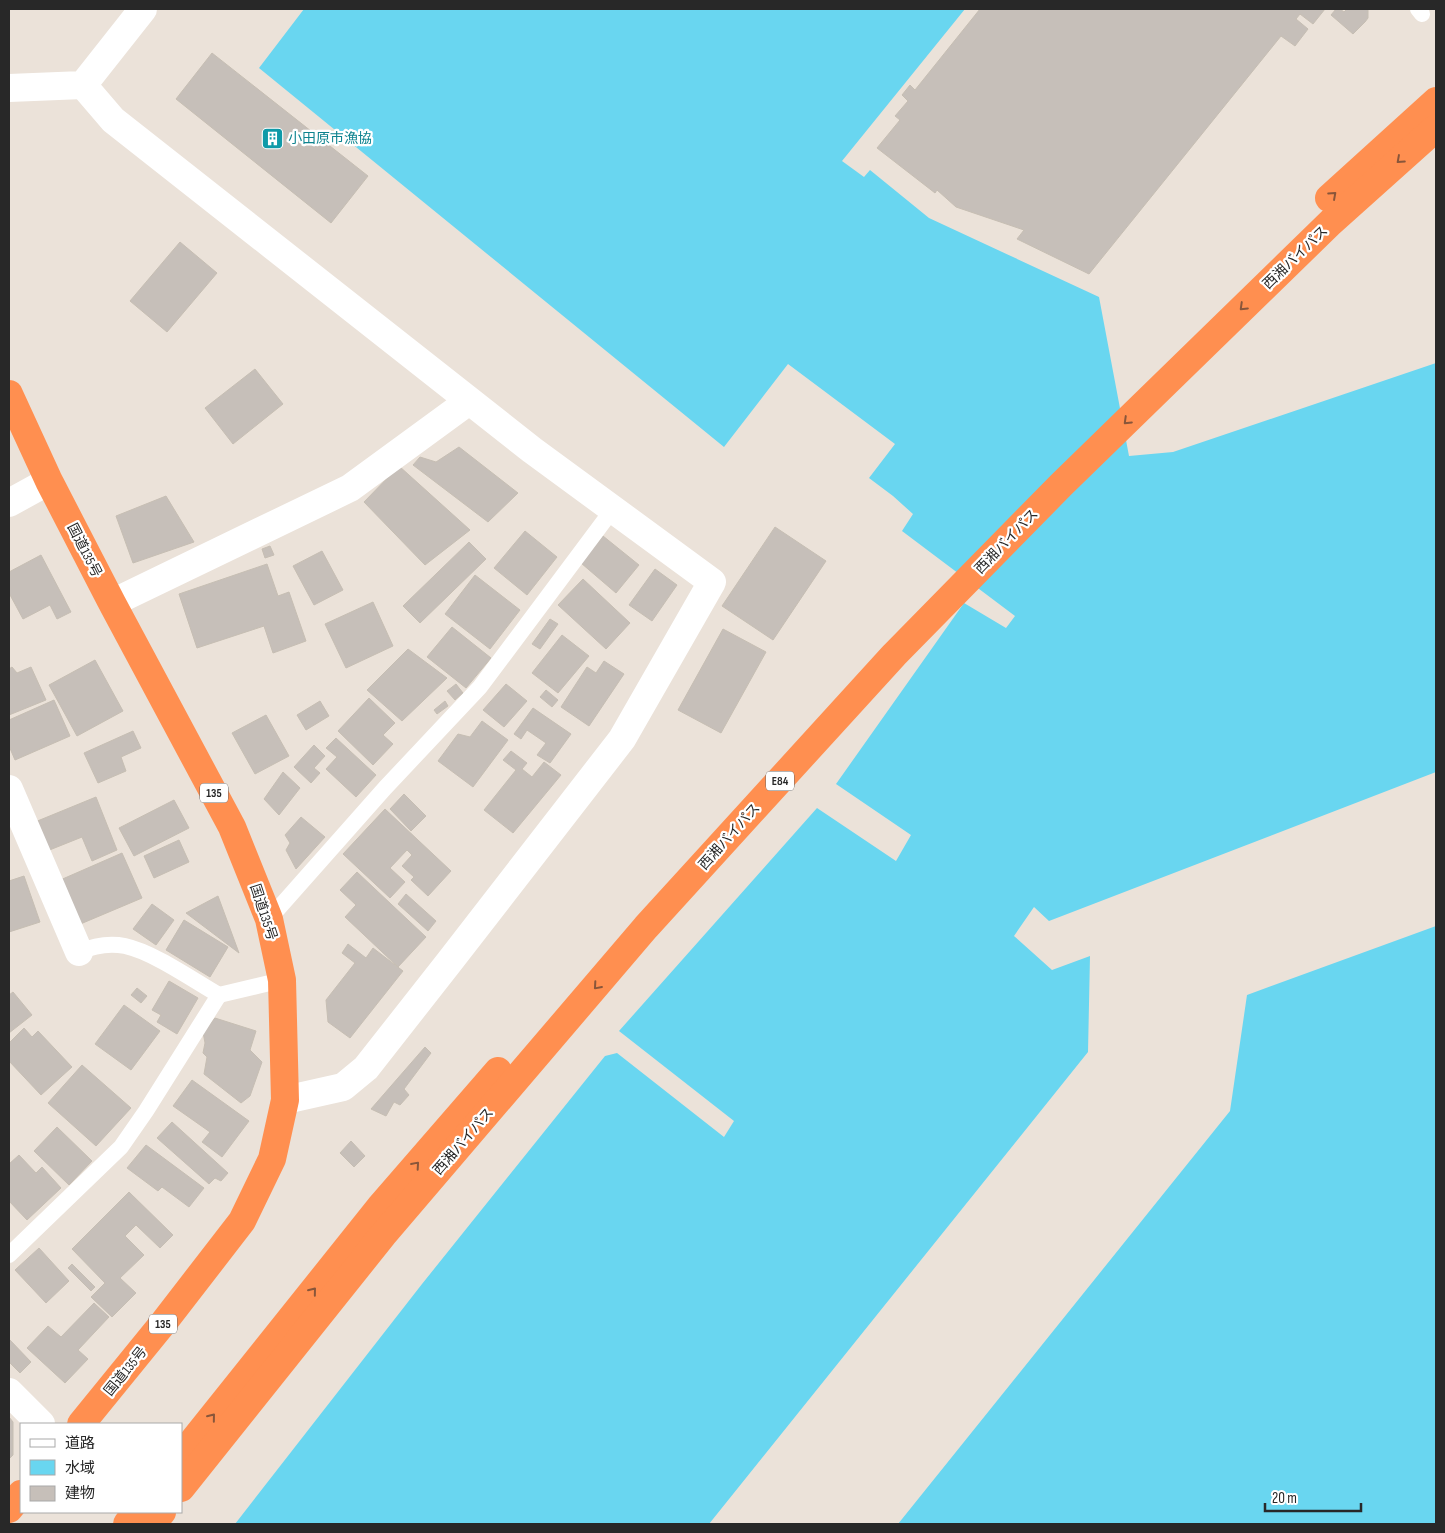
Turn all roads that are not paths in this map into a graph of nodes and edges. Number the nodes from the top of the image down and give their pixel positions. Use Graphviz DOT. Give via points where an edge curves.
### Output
graph roads {
  1 [pos="143,9"];
  2 [pos="83,85"];
  3 [pos="9,88"];
  4 [pos="1436,101"];
  5 [pos="1436,128"];
  6 [pos="9,394"];
  7 [pos="469,401"];
  8 [pos="49,482"];
  9 [pos="9,503"];
  10 [pos="613,509"];
  11 [pos="112,603"];
  12 [pos="9,789"];
  13 [pos="269,919"];
  14 [pos="79,952"];
  15 [pos="282,980"];
  16 [pos="219,995"];
  17 [pos="285,1100"];
  18 [pos="9,1255"];
  19 [pos="9,1392"];
  20 [pos="40,1423"];
  21 [pos="82,1423"];
  22 [pos="182,1455"];
  23 [pos="182,1487"];
  24 [pos="20,1495"];
  25 [pos="9,1508"];
  26 [pos="135,1513"];
  27 [pos="161,1513"];
  28 [pos="125,1524"];
  29 [pos="152,1524"];
  1 -- 2 [label="street"];
  2 -- 3 [label="street"];
  2 -- 7 [label="street" via="113,120"];
  22 -- 4 [label="highway, 西湘バイパス / E84, one-way" via="380,1207 635,914 881,645 1060,459 1315,211"];
  5 -- 23 [label="highway, 西湘バイパス / E84, one-way" via="1331,222 1089,457 894,655 646,927 556,1032 383,1235"];
  6 -- 8 [label="highway, 国道135号 / 135"];
  7 -- 10 [label="street"];
  7 -- 11 [label="street" via="350,488"];
  8 -- 9 [label="street"];
  8 -- 11 [label="highway, 国道135号 / 135"];
  10 -- 13 [label="lane" via="480,687"];
  10 -- 17 [label="street" via="712,582 622,739 366,1068 343,1087"];
  11 -- 13 [label="highway, 国道135号 / 135" via="232,827"];
  12 -- 14 [label="street"];
  13 -- 15 [label="highway, 国道135号 / 135"];
  14 -- 16 [label="lane" via="95,946 124,946 150,955"];
  15 -- 16 [label="lane"];
  15 -- 17 [label="highway, 国道135号 / 135"];
  16 -- 18 [label="lane" via="121,1147"];
  17 -- 21 [label="highway, 国道135号 / 135" via="272,1160 242,1221"];
  19 -- 20 [label="street"];
  24 -- 25 [label="highway"];
  26 -- 28 [label="highway"];
  27 -- 29 [label="highway"];
}
